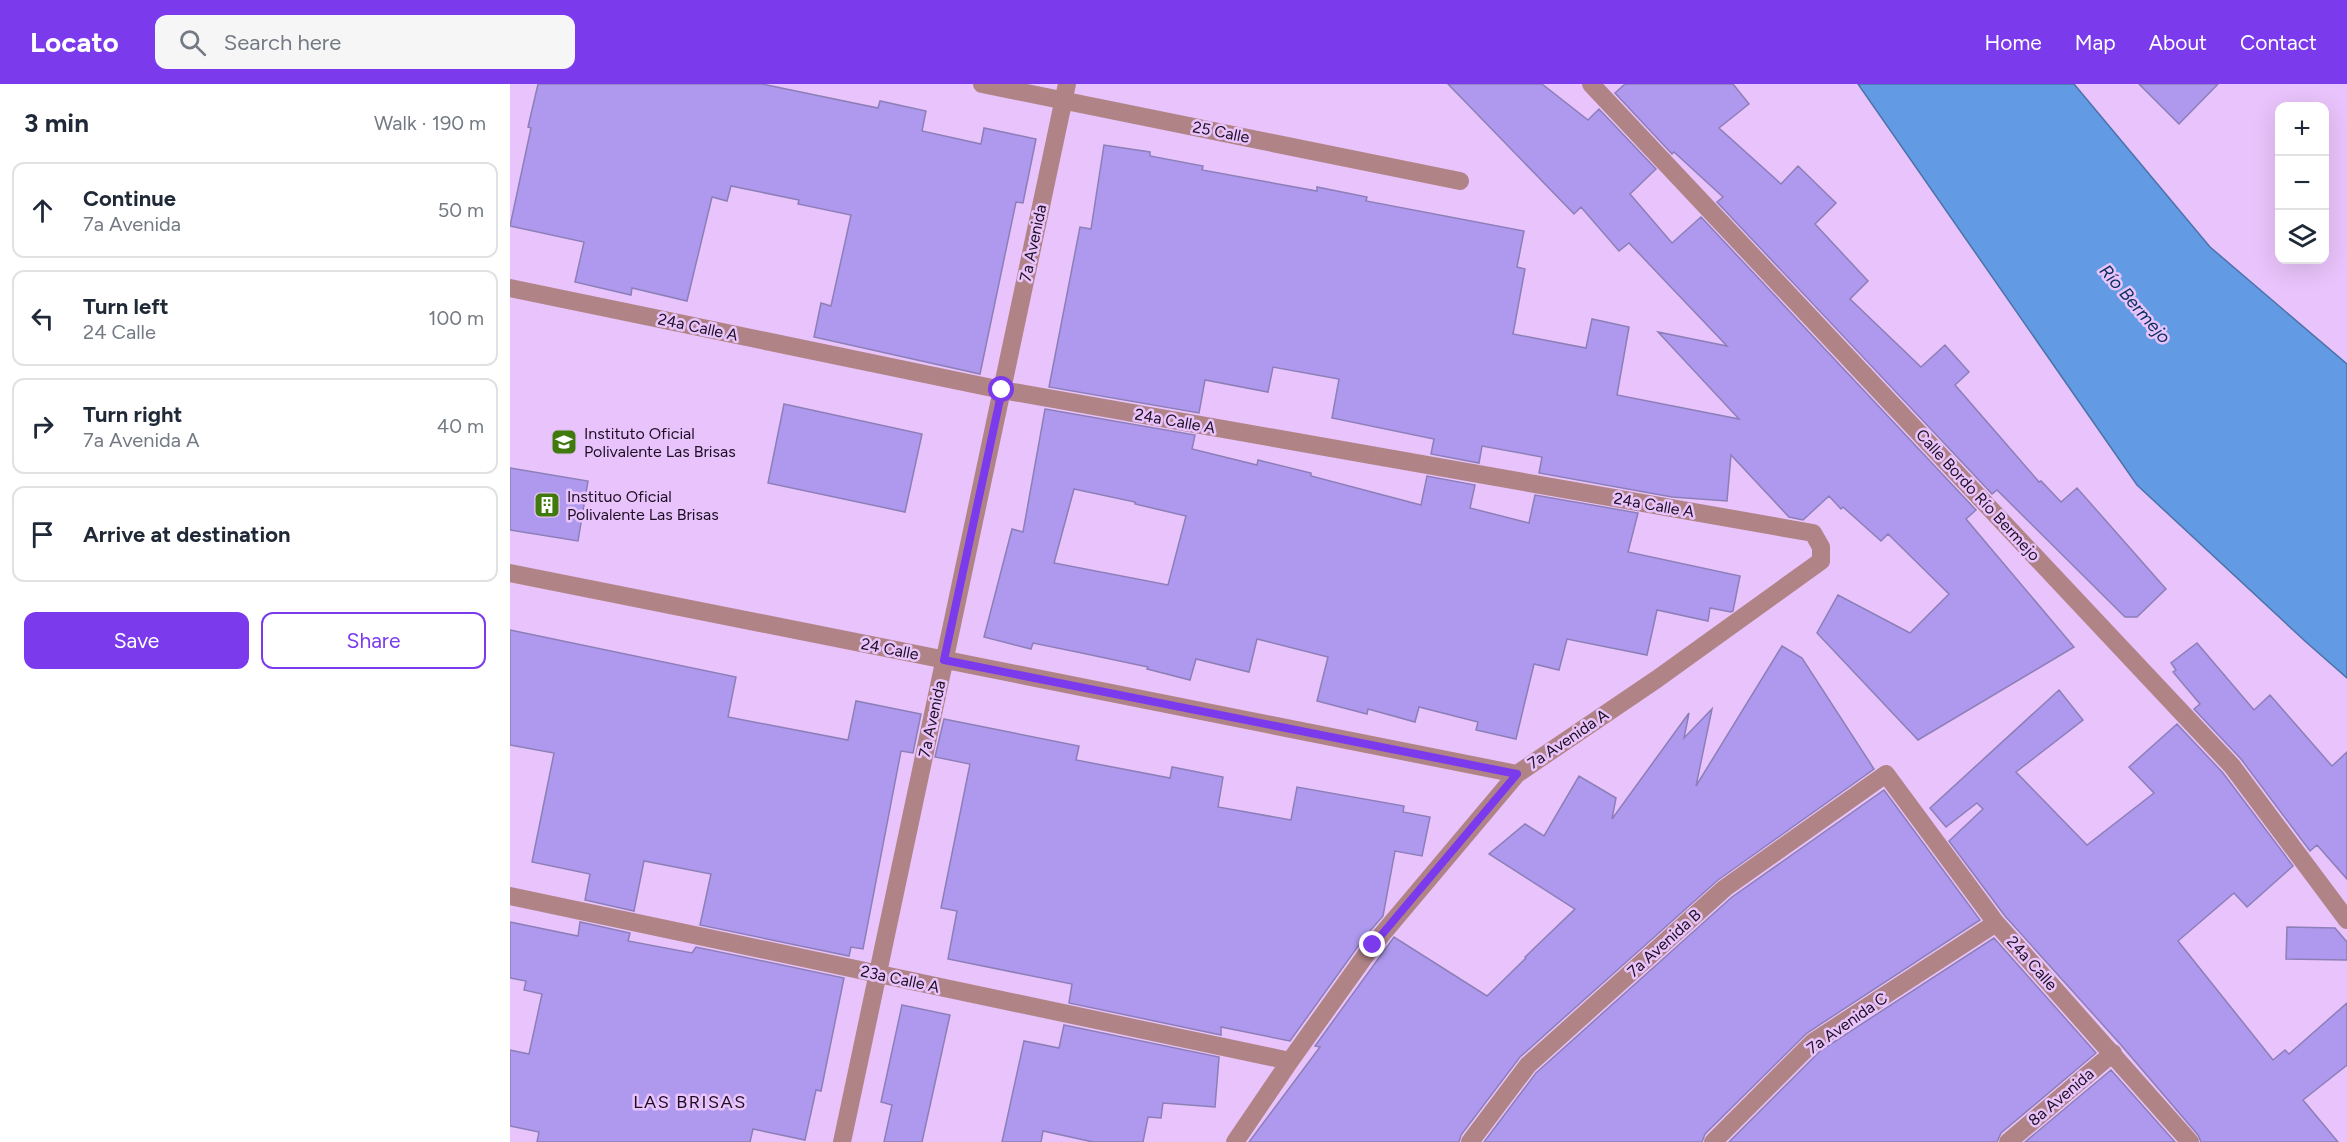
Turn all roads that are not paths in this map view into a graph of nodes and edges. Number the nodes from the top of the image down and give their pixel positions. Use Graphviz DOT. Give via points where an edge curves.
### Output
graph roads {
  1 [pos="982,84"];
  2 [pos="1591,84"];
  3 [pos="1065,92"];
  4 [pos="1460,180"];
  5 [pos="510,288"];
  6 [pos="1002,390"];
  7 [pos="1821,561"];
  8 [pos="510,573"];
  9 [pos="944,660"];
  10 [pos="1517,774"];
  11 [pos="1886,774"];
  12 [pos="510,896"];
  13 [pos="2347,920"];
  14 [pos="1996,923"];
  15 [pos="878,974"];
  16 [pos="2113,1053"];
  17 [pos="1290,1061"];
  18 [pos="842,1142"];
  19 [pos="1235,1142"];
  20 [pos="1470,1142"];
  21 [pos="1713,1142"];
  22 [pos="2008,1142"];
  23 [pos="2190,1142"];
  1 -- 3 [label="street, 25 Calle"];
  2 -- 13 [label="street, Calle Bordo Río Bermejo" via="2232,766"];
  3 -- 4 [label="street, 25 Calle"];
  3 -- 6 [label="street, 7a Avenida"];
  5 -- 6 [label="street, 24a Calle A"];
  6 -- 7 [label="street, 24a Calle A" via="1813,533 1821,547"];
  6 -- 9 [label="street, 7a Avenida"];
  7 -- 10 [label="street, 7a Avenida A"];
  8 -- 9 [label="street, 24 Calle"];
  9 -- 10 [label="street, 24 Calle"];
  9 -- 15 [label="street, 7a Avenida"];
  10 -- 17 [label="street, 7a Avenida A" via="1373,945"];
  11 -- 14 [label="street, 24a Calle"];
  11 -- 20 [label="street, 7a Avenida B" via="1725,888 1528,1065"];
  12 -- 15 [label="street, 23a Calle A"];
  14 -- 16 [label="street, 24a Calle"];
  14 -- 21 [label="street, 7a Avenida C" via="1813,1042"];
  15 -- 17 [label="street, 23a Calle A"];
  15 -- 18 [label="street, 7a Avenida"];
  16 -- 22 [label="street, 8a Avenida"];
  16 -- 23 [label="street, 24a Calle"];
  17 -- 19 [label="street, 7a Avenida A"];
}
